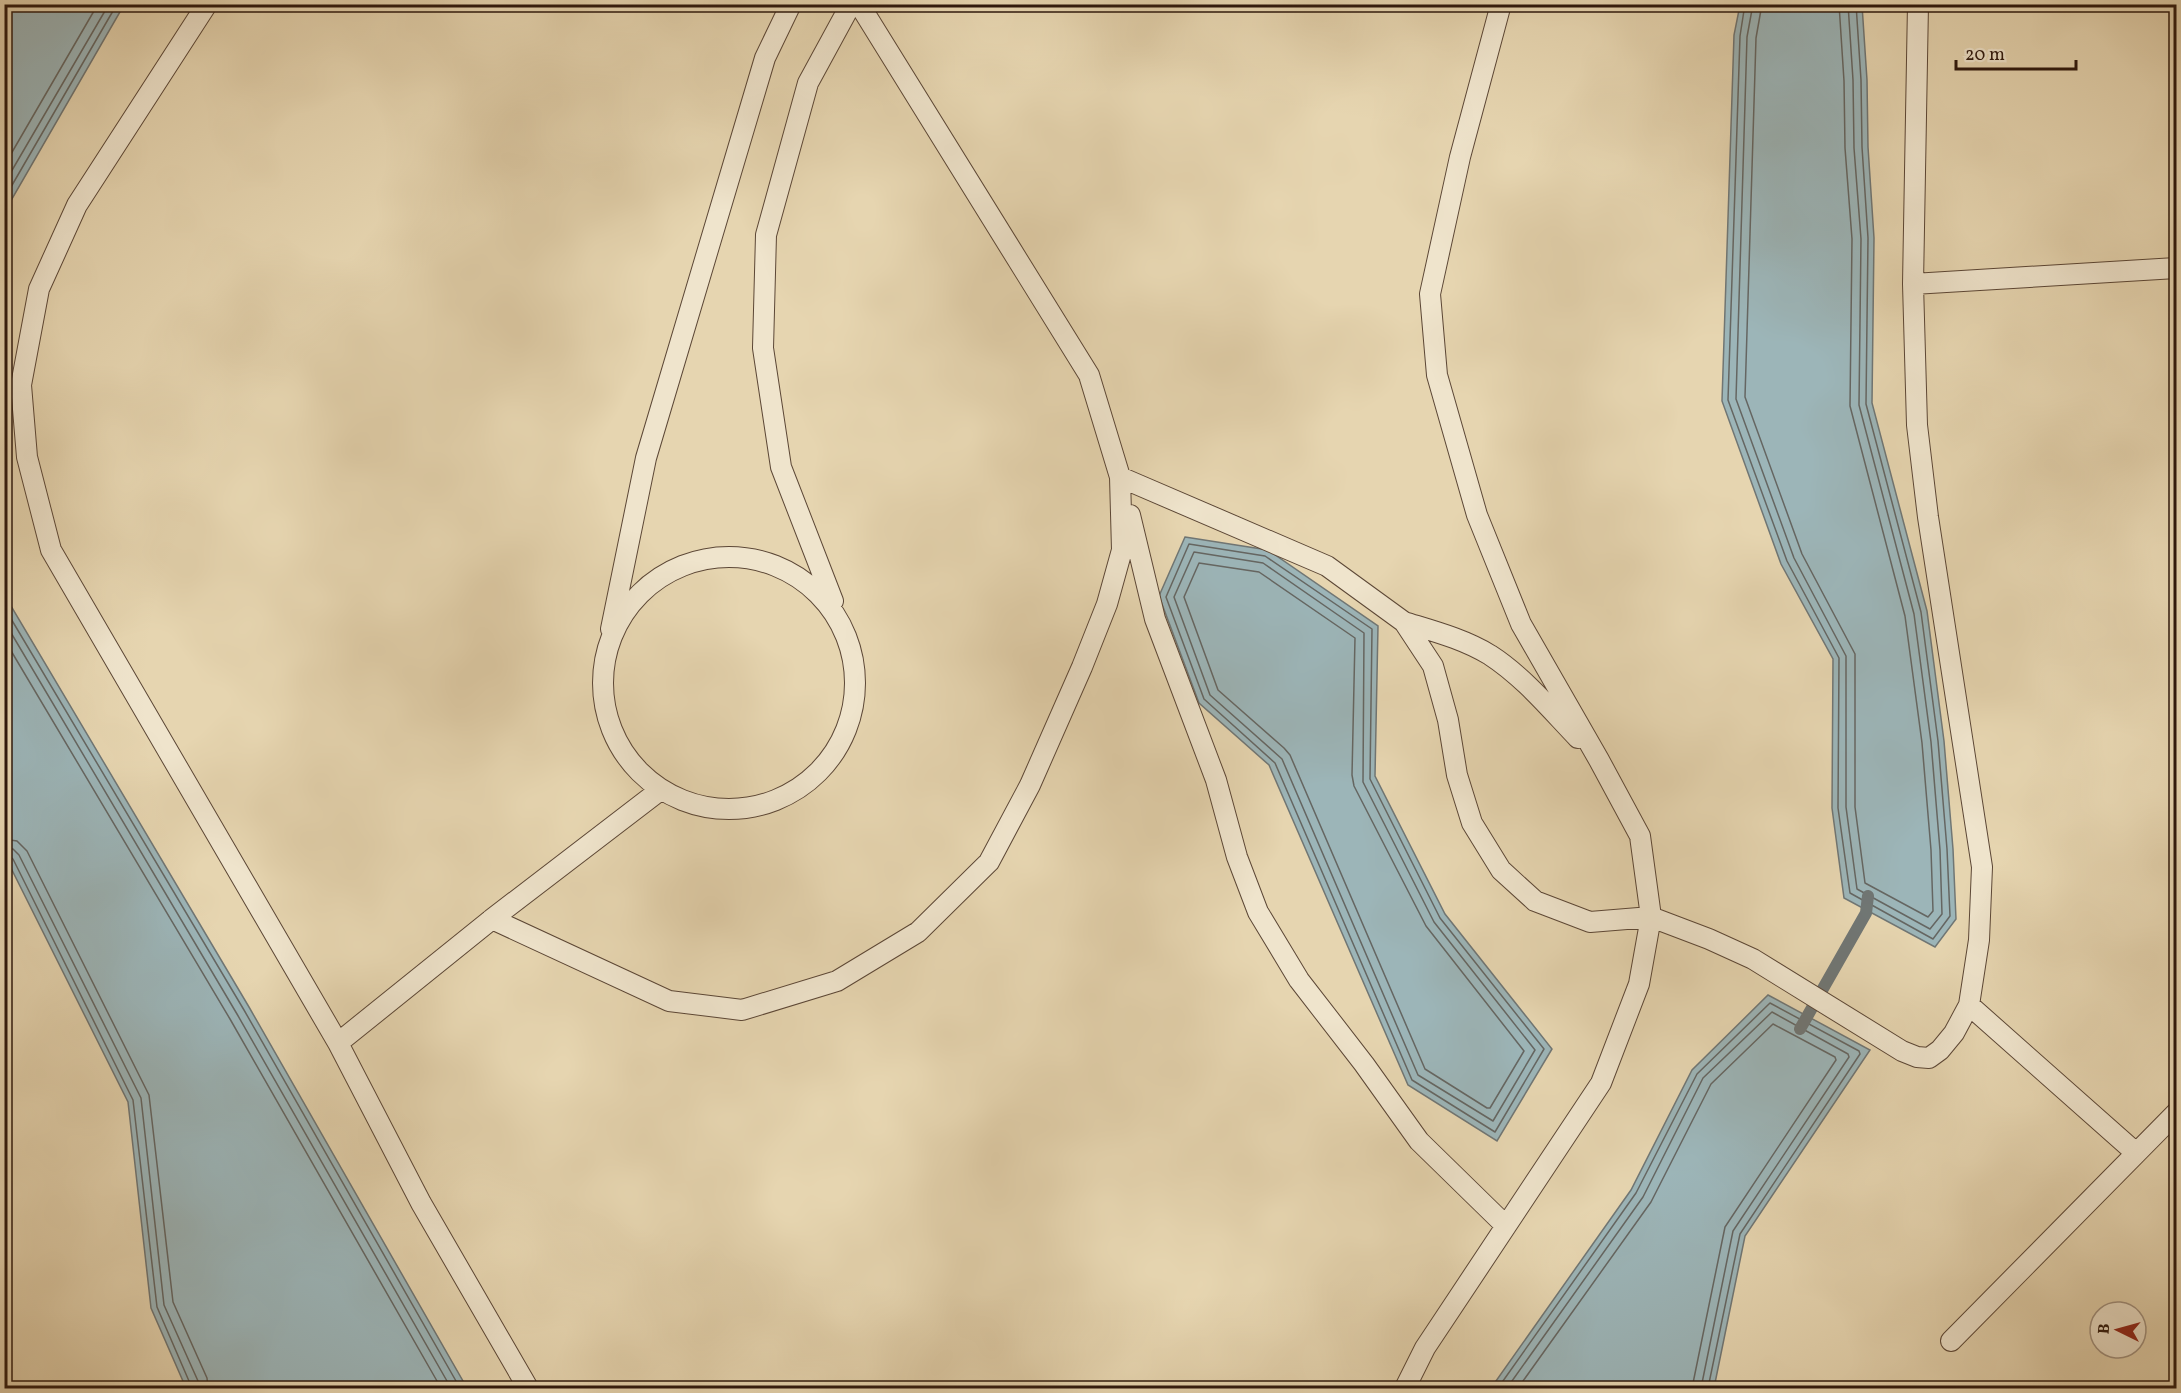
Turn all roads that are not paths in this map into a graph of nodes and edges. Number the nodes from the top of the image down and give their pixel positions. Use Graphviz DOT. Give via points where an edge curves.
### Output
graph roads {
  1 [pos="207,4"];
  2 [pos="791,4"];
  3 [pos="851,4"];
  4 [pos="859,4"];
  5 [pos="1501,4"];
  6 [pos="1918,4"];
  7 [pos="2176,268"];
  8 [pos="1913,284"];
  9 [pos="1120,477"];
  10 [pos="840,621"];
  11 [pos="1404,622"];
  12 [pos="608,642"];
  13 [pos="1599,760"];
  14 [pos="659,791"];
  15 [pos="1651,917"];
  16 [pos="492,919"];
  17 [pos="1969,1005"];
  18 [pos="338,1043"];
  19 [pos="2176,1113"];
  20 [pos="2136,1153"];
  21 [pos="1506,1226"];
  22 [pos="1951,1341"];
  23 [pos="528,1389"];
  24 [pos="1405,1389"];
  1 -- 18 [label="lane" via="77,205 39,289 21,385 27,457 51,550"];
  2 -- 12 [label="lane" via="765,58 646,458"];
  3 -- 10 [label="lane" via="808,82 766,235 763,348 781,467"];
  4 -- 9 [label="lane" via="1089,375"];
  5 -- 13 [label="lane" via="1460,157 1430,294 1437,375 1477,515 1521,624"];
  6 -- 8 [label="lane"];
  7 -- 8 [label="lane"];
  8 -- 17 [label="lane" via="1917,425 1982,867 1979,940"];
  9 -- 11 [label="lane" via="1327,566"];
  9 -- 16 [label="lane" via="1122,550 1107,604 1035,774 989,862 918,932 837,981 742,1010 669,1001"];
  9 -- 21 [label="lane" via="1155,619 1216,780 1237,857 1258,912 1299,980 1419,1141"];
  10 -- 12 [label="lane" via="812,585 790,570 748,556 703,558 676,566 639,591"];
  10 -- 14 [label="lane" via="852,650 856,695 844,738 832,759 800,790 775,803 731,811"];
  11 -- 13 [label="lane" via="1457,639 1514,672"];
  11 -- 15 [label="lane" via="1433,666 1448,720 1457,775 1472,822 1501,870 1535,901 1590,922"];
  12 -- 14 [label="lane" via="603,703 617,744"];
  13 -- 15 [label="lane" via="1640,836"];
  14 -- 16 [label="lane"];
  15 -- 17 [label="lane" via="1753,959 1917,1057 1929,1058 1940,1050"];
  15 -- 21 [label="lane" via="1639,984 1601,1083"];
  16 -- 18 [label="lane"];
  17 -- 20 [label="lane"];
  18 -- 23 [label="lane" via="421,1203"];
  19 -- 20 [label="lane"];
  20 -- 22 [label="lane"];
  21 -- 24 [label="lane" via="1425,1348"];
}
